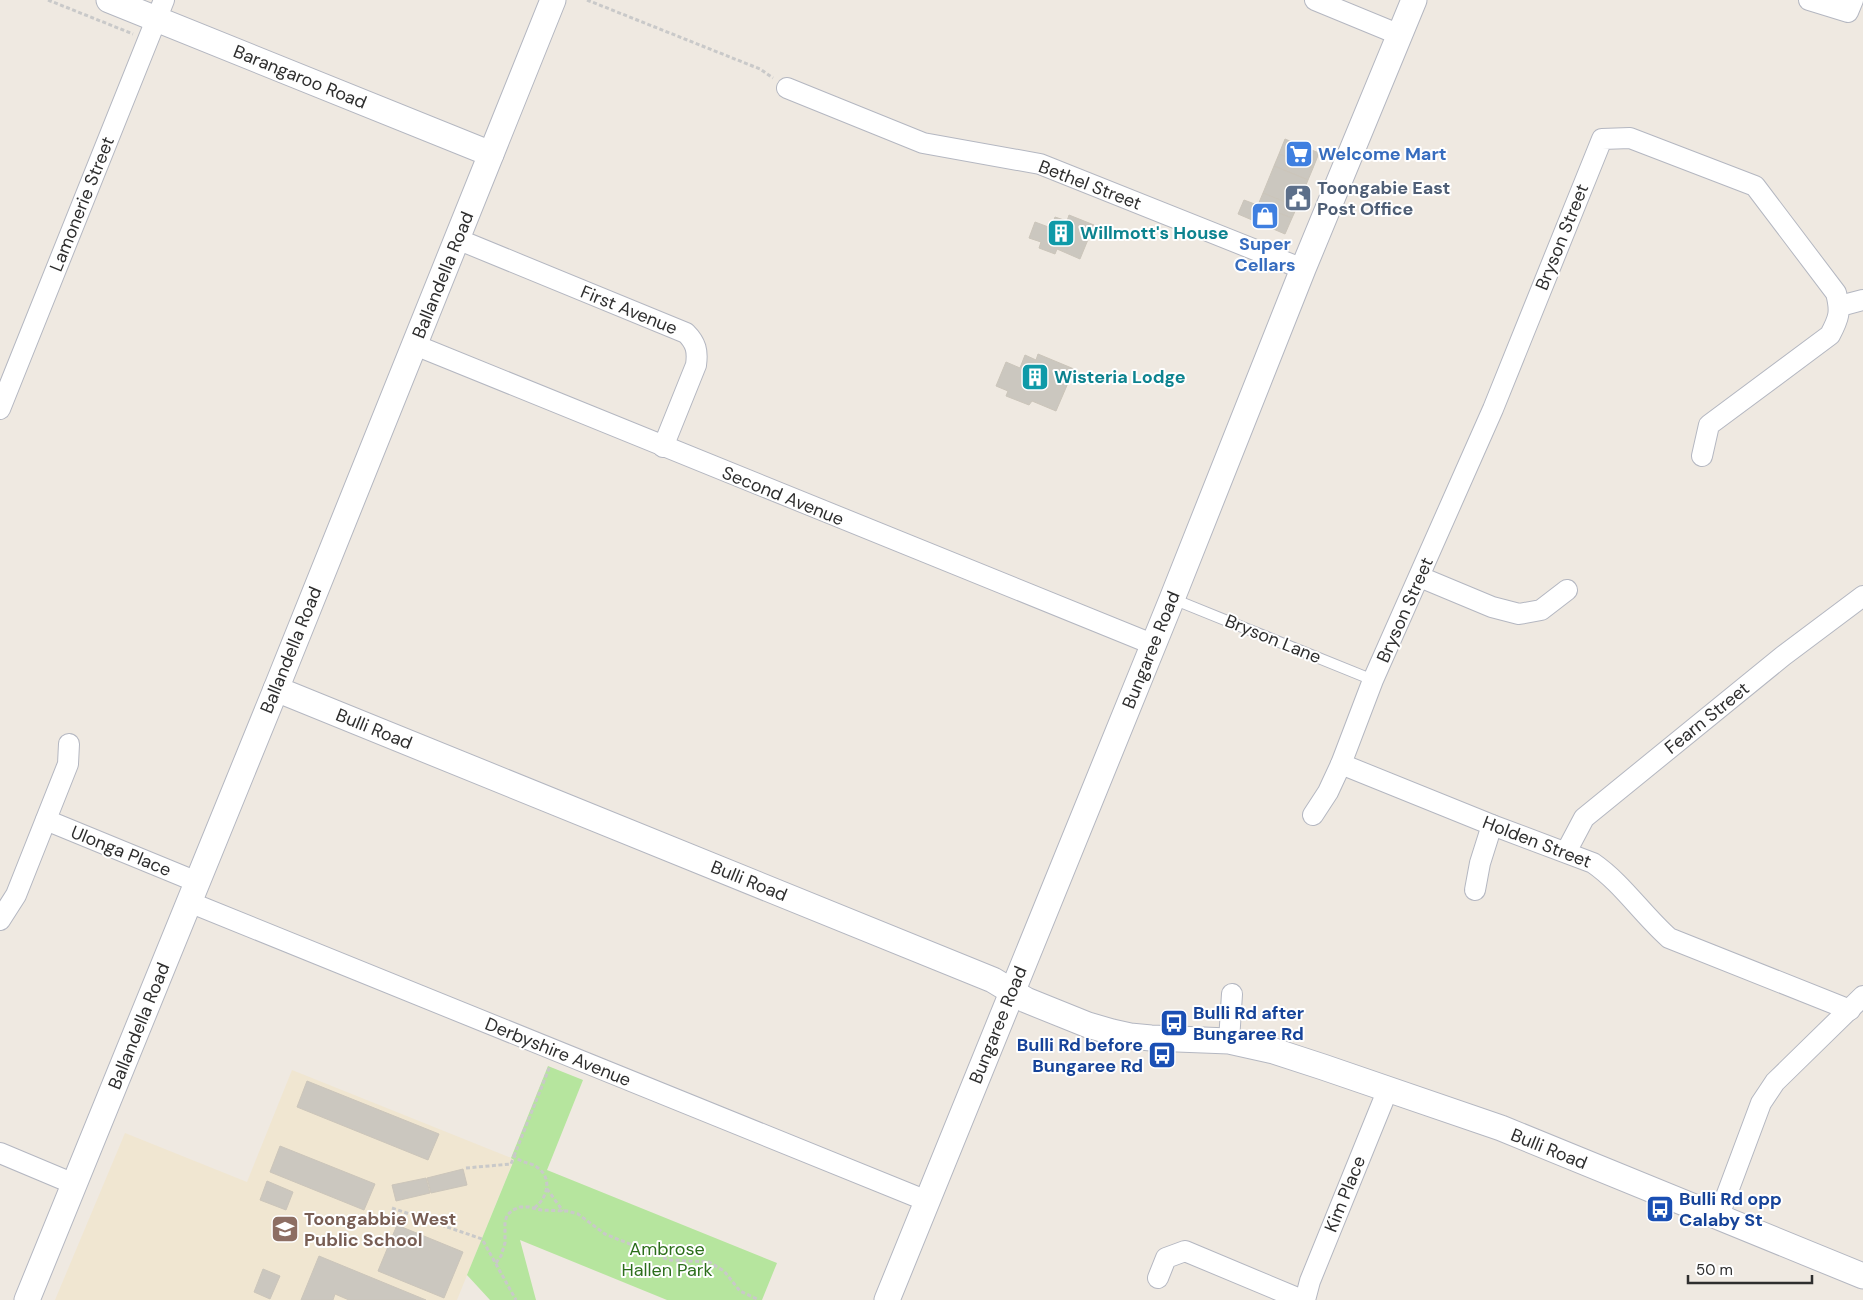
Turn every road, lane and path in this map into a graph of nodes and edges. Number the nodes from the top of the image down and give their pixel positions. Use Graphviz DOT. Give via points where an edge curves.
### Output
graph roads {
  1 [pos="48,0"];
  2 [pos="109,0"];
  3 [pos="553,0"];
  4 [pos="587,0"];
  5 [pos="1315,0"];
  6 [pos="1414,0"];
  7 [pos="1809,0"];
  8 [pos="1853,0"];
  9 [pos="160,10"];
  10 [pos="1400,34"];
  11 [pos="133,35"];
  12 [pos="787,88"];
  13 [pos="491,154"];
  14 [pos="457,239"];
  15 [pos="1303,269"];
  16 [pos="1863,300"];
  17 [pos="1840,306"];
  18 [pos="414,345"];
  19 [pos="0,409"];
  20 [pos="663,447"];
  21 [pos="1702,456"];
  22 [pos="1420,577"];
  23 [pos="1567,590"];
  24 [pos="1863,596"];
  25 [pos="1172,599"];
  26 [pos="1152,644"];
  27 [pos="1373,680"];
  28 [pos="276,689"];
  29 [pos="69,744"];
  30 [pos="1341,764"];
  31 [pos="1313,815"];
  32 [pos="46,820"];
  33 [pos="1492,825"];
  34 [pos="1566,852"];
  35 [pos="1475,890"];
  36 [pos="193,892"];
  37 [pos="0,920"];
  38 [pos="1012,990"];
  39 [pos="1232,994"];
  40 [pos="1857,1003"];
  41 [pos="1229,1041"];
  42 [pos="551,1063"];
  43 [pos="1388,1089"];
  44 [pos="0,1153"];
  45 [pos="514,1156"];
  46 [pos="466,1168"];
  47 [pos="74,1184"];
  48 [pos="547,1189"];
  49 [pos="927,1201"];
  50 [pos="392,1208"];
  51 [pos="534,1208"];
  52 [pos="563,1211"];
  53 [pos="1718,1218"];
  54 [pos="496,1263"];
  55 [pos="1863,1276"];
  56 [pos="1158,1278"];
  57 [pos="27,1300"];
  58 [pos="516,1300"];
  59 [pos="759,1300"];
  60 [pos="887,1300"];
  61 [pos="1303,1300"];
  1 -- 11 [label="path"];
  2 -- 9 [label="street, Barangaroo Road"];
  3 -- 13 [label="street, Ballandella Road"];
  4 -- 12 [label="path" via="760,68"];
  5 -- 10 [label="street"];
  6 -- 10 [label="street, Bungaree Road"];
  7 -- 8 [label="street" via="1848,12"];
  9 -- 13 [label="street, Barangaroo Road"];
  9 -- 19 [label="street, Lamonerie Street"];
  10 -- 15 [label="street, Bungaree Road"];
  12 -- 15 [label="street, Bethel Street" via="923,143 1040,164"];
  13 -- 14 [label="street, Ballandella Road"];
  14 -- 18 [label="street, Ballandella Road"];
  14 -- 20 [label="street, First Avenue" via="686,333 694,341 698,353 696,365"];
  15 -- 25 [label="street, Bungaree Road"];
  16 -- 17 [label="street"];
  17 -- 21 [label="street" via="1838,320 1830,335 1709,425"];
  17 -- 22 [label="street, Bryson Street" via="1836,292 1754,186 1630,138 1602,139 1493,408"];
  18 -- 20 [label="street, Second Avenue"];
  18 -- 28 [label="street, Ballandella Road"];
  20 -- 26 [label="street, Second Avenue"];
  22 -- 23 [label="street" via="1492,607 1519,614 1541,610"];
  22 -- 27 [label="street, Bryson Street"];
  24 -- 34 [label="street, Fearn Street" via="1783,656 1584,818"];
  25 -- 26 [label="street, Bungaree Road"];
  25 -- 27 [label="lane, Bryson Lane"];
  26 -- 38 [label="street, Bungaree Road"];
  27 -- 30 [label="street, Bryson Street"];
  28 -- 36 [label="street, Ballandella Road"];
  28 -- 38 [label="street, Bulli Road"];
  29 -- 32 [label="street" via="68,764"];
  30 -- 31 [label="street, Bryson Street"];
  30 -- 33 [label="street, Holden Street"];
  32 -- 36 [label="street, Ulonga Place"];
  32 -- 37 [label="street" via="16,895"];
  33 -- 34 [label="street, Holden Street"];
  33 -- 35 [label="street"];
  34 -- 40 [label="street, Holden Street" via="1607,872 1669,938"];
  36 -- 47 [label="street, Ballandella Road"];
  36 -- 49 [label="street, Derbyshire Avenue"];
  38 -- 41 [label="street, Bulli Road" via="1026,1000 1112,1032 1151,1038"];
  38 -- 49 [label="street, Bungaree Road"];
  39 -- 41 [label="street"];
  40 -- 53 [label="street" via="1775,1082 1761,1103"];
  41 -- 43 [label="street, Bulli Road" via="1274,1051"];
  42 -- 45 [label="path"];
  43 -- 53 [label="street, Bulli Road" via="1500,1128"];
  43 -- 61 [label="street, Kim Place"];
  44 -- 47 [label="street"];
  45 -- 46 [label="path" via="511,1164"];
  45 -- 48 [label="path" via="521,1163 539,1168"];
  47 -- 57 [label="street, Ballandella Road"];
  48 -- 51 [label="path" via="541,1203"];
  48 -- 52 [label="path"];
  49 -- 60 [label="street, Bungaree Road"];
  50 -- 54 [label="path" via="482,1239"];
  51 -- 52 [label="path"];
  51 -- 54 [label="path" via="520,1207 507,1216 504,1222 505,1243"];
  52 -- 59 [label="path" via="578,1214 605,1234 669,1260 709,1262 724,1271 740,1290"];
  53 -- 55 [label="street, Bulli Road"];
  54 -- 58 [label="path"];
  56 -- 61 [label="street" via="1166,1258 1185,1251"];
}
